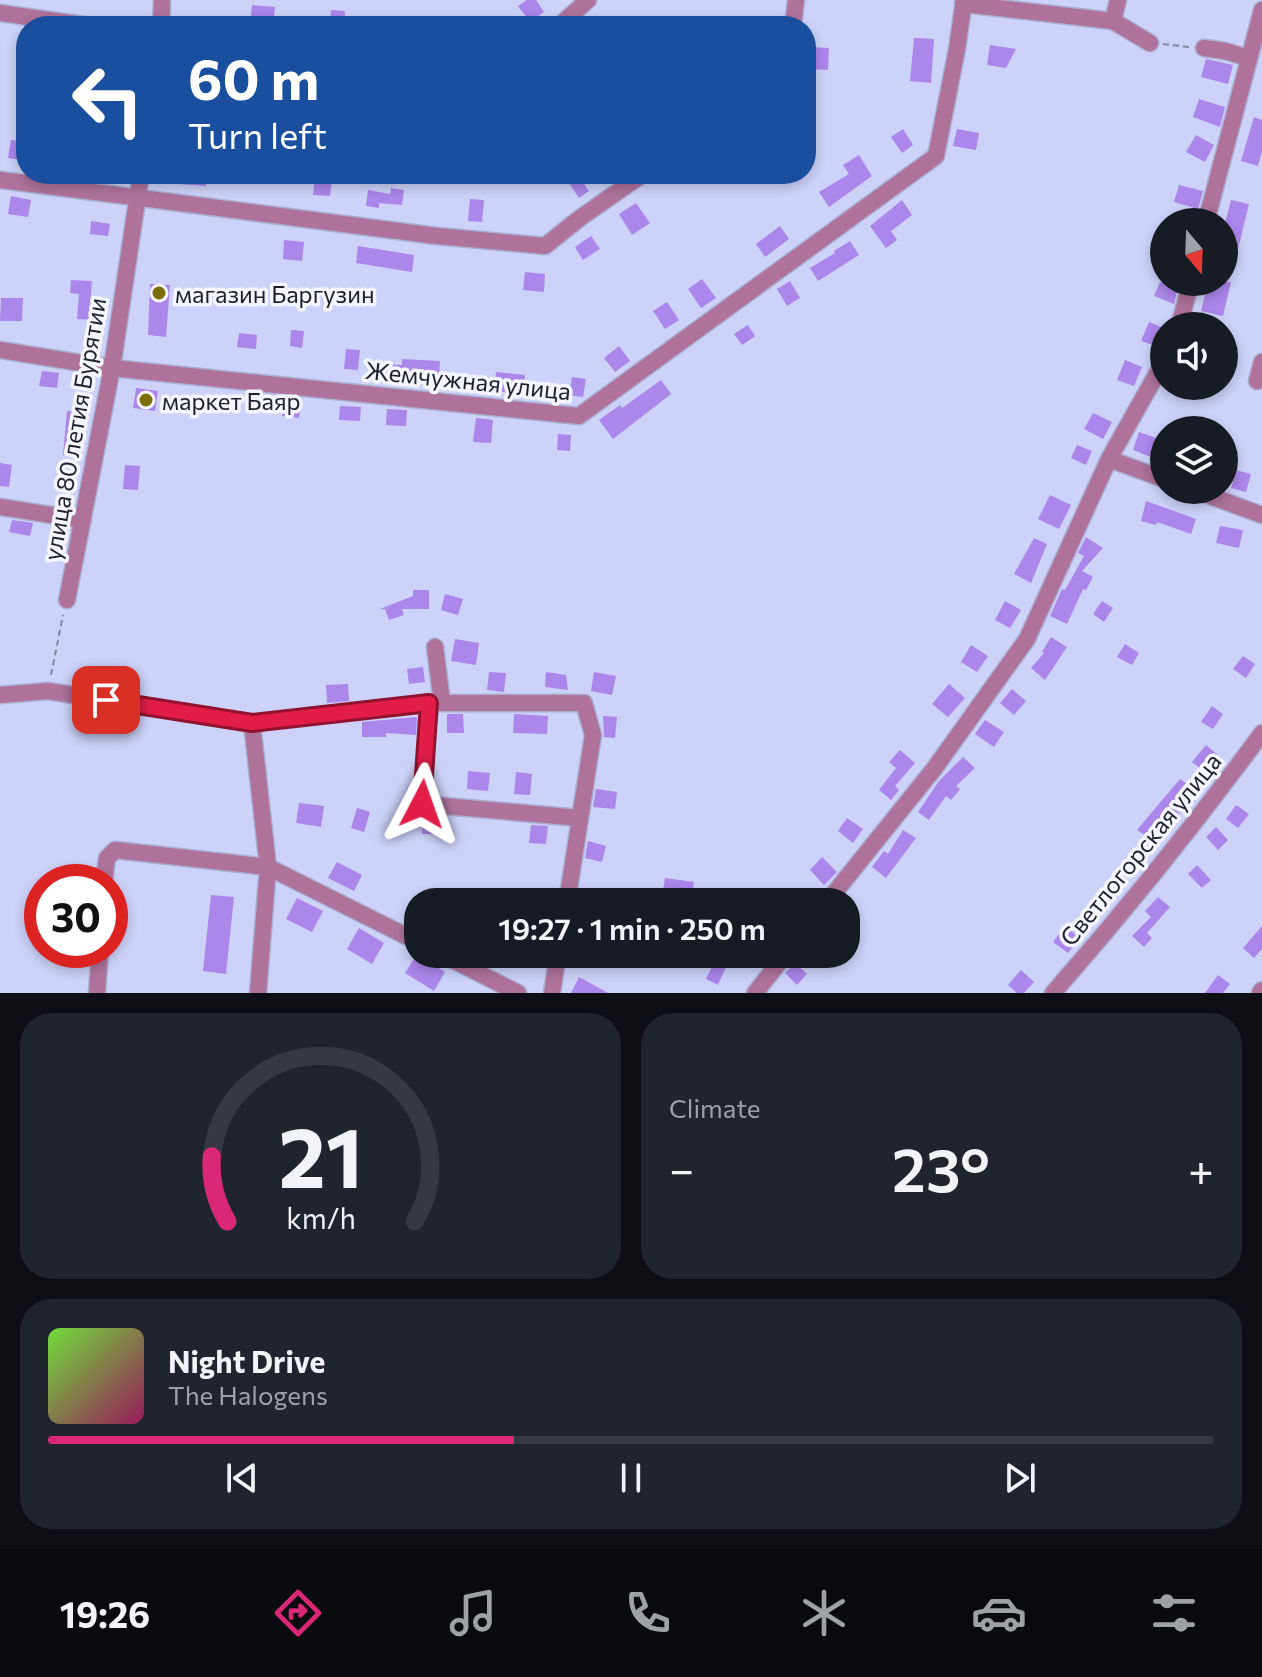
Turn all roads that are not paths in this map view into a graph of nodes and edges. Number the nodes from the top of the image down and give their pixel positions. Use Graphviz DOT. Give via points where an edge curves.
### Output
graph roads {
  1 [pos="588,0"];
  2 [pos="1118,0"];
  3 [pos="964,2"];
  4 [pos="1262,10"];
  5 [pos="0,13"];
  6 [pos="21,16"];
  7 [pos="570,16"];
  8 [pos="1113,21"];
  9 [pos="1259,32"];
  10 [pos="1150,43"];
  11 [pos="1204,48"];
  12 [pos="1248,58"];
  13 [pos="34,184"];
  14 [pos="140,184"];
  15 [pos="629,184"];
  16 [pos="138,196"];
  17 [pos="1210,208"];
  18 [pos="0,350"];
  19 [pos="1262,362"];
  20 [pos="112,368"];
  21 [pos="1257,381"];
  22 [pos="1150,386"];
  23 [pos="1109,459"];
  24 [pos="1150,474"];
  25 [pos="1232,504"];
  26 [pos="0,507"];
  27 [pos="1262,515"];
  28 [pos="83,520"];
  29 [pos="67,600"];
  30 [pos="435,647"];
  31 [pos="0,695"];
  32 [pos="435,703"];
  33 [pos="252,723"];
  34 [pos="1262,733"];
  35 [pos="580,818"];
  36 [pos="106,864"];
  37 [pos="268,867"];
  38 [pos="569,888"];
  39 [pos="838,888"];
  40 [pos="404,935"];
  41 [pos="99,968"];
  42 [pos="469,968"];
  43 [pos="556,968"];
  44 [pos="775,968"];
  45 [pos="97,993"];
  46 [pos="258,993"];
  47 [pos="518,993"];
  48 [pos="552,993"];
  49 [pos="755,993"];
  50 [pos="1053,993"];
  1 -- 7 [label="street"];
  2 -- 8 [label="street"];
  3 -- 8 [label="street, Жемчужная улица"];
  3 -- 20 [label="street, Жемчужная улица" via="936,156 579,416"];
  4 -- 9 [label="street"];
  5 -- 6 [label="street"];
  8 -- 10 [label="street"];
  9 -- 12 [label="street"];
  11 -- 12 [label="street"];
  12 -- 17 [label="street"];
  13 -- 16 [label="street"];
  14 -- 16 [label="street, улица 80 летия Бурятии"];
  15 -- 16 [label="street" via="545,246"];
  16 -- 20 [label="street, улица 80 летия Бурятии"];
  18 -- 20 [label="street, Жемчужная улица"];
  19 -- 21 [label="street"];
  20 -- 28 [label="street, улица 80 летия Бурятии"];
  22 -- 23 [label="street"];
  23 -- 24 [label="street"];
  23 -- 39 [label="street" via="1027,639 934,769"];
  25 -- 27 [label="street"];
  26 -- 28 [label="street"];
  28 -- 29 [label="street, улица 80 летия Бурятии"];
  30 -- 32 [label="street"];
  31 -- 33 [label="street" via="48,688"];
  32 -- 33 [label="street"];
  32 -- 35 [label="street" via="422,804"];
  32 -- 35 [label="street" via="584,703 593,735"];
  33 -- 37 [label="street"];
  34 -- 50 [label="street, Светлогорская улица"];
  35 -- 38 [label="street"];
  36 -- 37 [label="street" via="115,850"];
  37 -- 40 [label="street"];
  37 -- 46 [label="street"];
  41 -- 45 [label="street"];
  42 -- 47 [label="street"];
  43 -- 48 [label="street"];
  44 -- 49 [label="street"];
}
